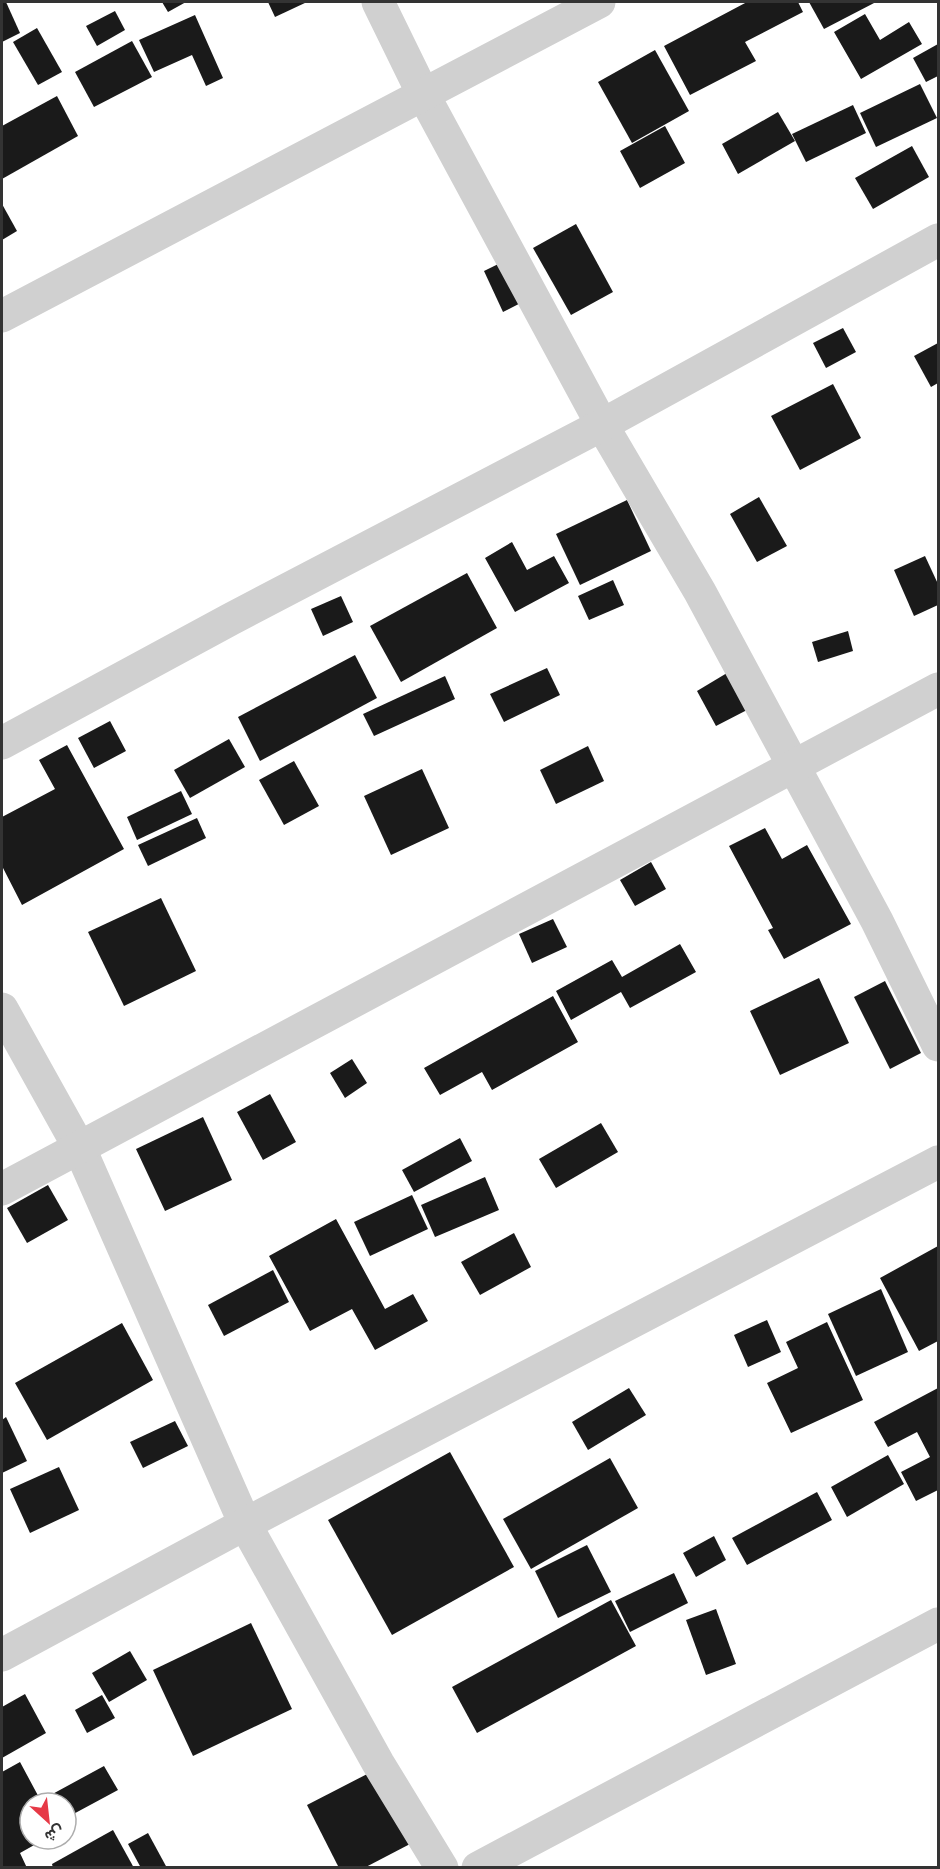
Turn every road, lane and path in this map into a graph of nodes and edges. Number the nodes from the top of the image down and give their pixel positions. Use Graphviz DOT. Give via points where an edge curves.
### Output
graph roads {
  1 [pos="378,2"];
  2 [pos="599,2"];
  3 [pos="423,94"];
  4 [pos="939,240"];
  5 [pos="2,316"];
  6 [pos="602,425"];
  7 [pos="939,689"];
  8 [pos="2,743"];
  9 [pos="792,766"];
  10 [pos="2,1010"];
  11 [pos="939,1045"];
  12 [pos="80,1149"];
  13 [pos="939,1162"];
  14 [pos="2,1189"];
  15 [pos="245,1524"];
  16 [pos="939,1624"];
  17 [pos="2,1655"];
  18 [pos="442,1868"];
  19 [pos="478,1868"];
  1 -- 3 [label="street"];
  2 -- 3 [label="street"];
  3 -- 5 [label="street"];
  3 -- 6 [label="street"];
  4 -- 6 [label="street"];
  6 -- 8 [label="street"];
  6 -- 9 [label="street" via="700,592"];
  7 -- 9 [label="street"];
  9 -- 11 [label="street"];
  9 -- 12 [label="street"];
  10 -- 12 [label="street"];
  12 -- 14 [label="street"];
  12 -- 15 [label="street"];
  13 -- 15 [label="street"];
  15 -- 17 [label="street"];
  15 -- 18 [label="street" via="378,1763"];
  16 -- 19 [label="street"];
}
